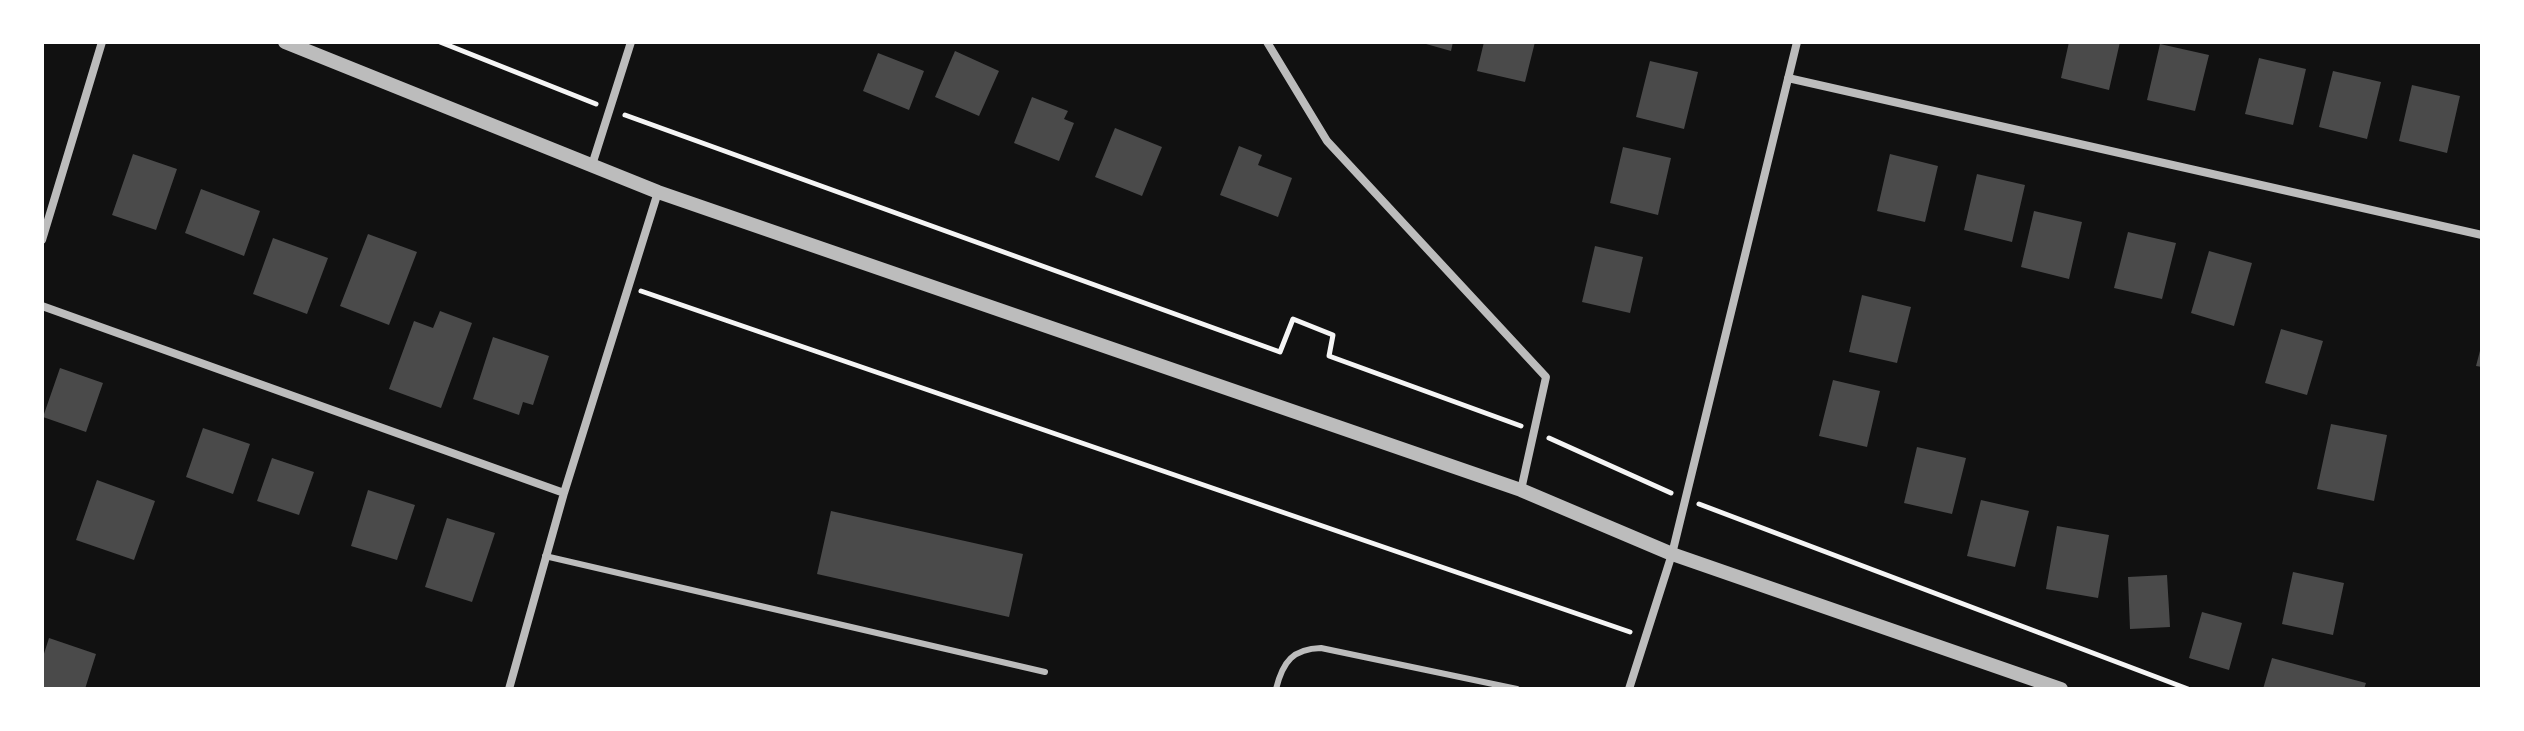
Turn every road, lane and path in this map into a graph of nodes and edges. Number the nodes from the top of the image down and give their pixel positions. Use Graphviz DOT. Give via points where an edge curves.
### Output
graph roads {
  1 [pos="102,42"];
  2 [pos="285,42"];
  3 [pos="440,42"];
  4 [pos="631,42"];
  5 [pos="1267,42"];
  6 [pos="1797,42"];
  7 [pos="1788,78"];
  8 [pos="610,109"];
  9 [pos="592,165"];
  10 [pos="658,192"];
  11 [pos="2482,235"];
  12 [pos="42,240"];
  13 [pos="629,287"];
  14 [pos="42,306"];
  15 [pos="1534,431"];
  16 [pos="1521,490"];
  17 [pos="564,493"];
  18 [pos="1686,499"];
  19 [pos="1672,554"];
  20 [pos="545,556"];
  21 [pos="1646,638"];
  22 [pos="1045,672"];
  23 [pos="2039,685"];
  24 [pos="509,689"];
  25 [pos="1276,689"];
  26 [pos="1517,689"];
  27 [pos="1629,689"];
  28 [pos="2061,689"];
  29 [pos="2188,689"];
  1 -- 12 [label="street"];
  2 -- 9 [label="street"];
  3 -- 8 [label="path"];
  4 -- 8 [label="street"];
  5 -- 15 [label="street" via="1327,141 1546,377"];
  6 -- 7 [label="street"];
  7 -- 11 [label="street"];
  7 -- 18 [label="street"];
  8 -- 9 [label="street"];
  8 -- 15 [label="path" via="1280,352 1293,319 1333,335 1329,356"];
  9 -- 10 [label="street"];
  10 -- 13 [label="street"];
  10 -- 16 [label="street"];
  13 -- 17 [label="street"];
  13 -- 21 [label="path"];
  14 -- 17 [label="street"];
  15 -- 16 [label="street"];
  15 -- 18 [label="path"];
  16 -- 19 [label="street"];
  17 -- 20 [label="street"];
  18 -- 19 [label="street"];
  18 -- 29 [label="path"];
  19 -- 21 [label="street"];
  19 -- 23 [label="street"];
  20 -- 22 [label="lane"];
  20 -- 24 [label="street"];
  21 -- 27 [label="street"];
  23 -- 28 [label="street"];
  25 -- 26 [label="lane" via="1292,654 1321,648"];
}
